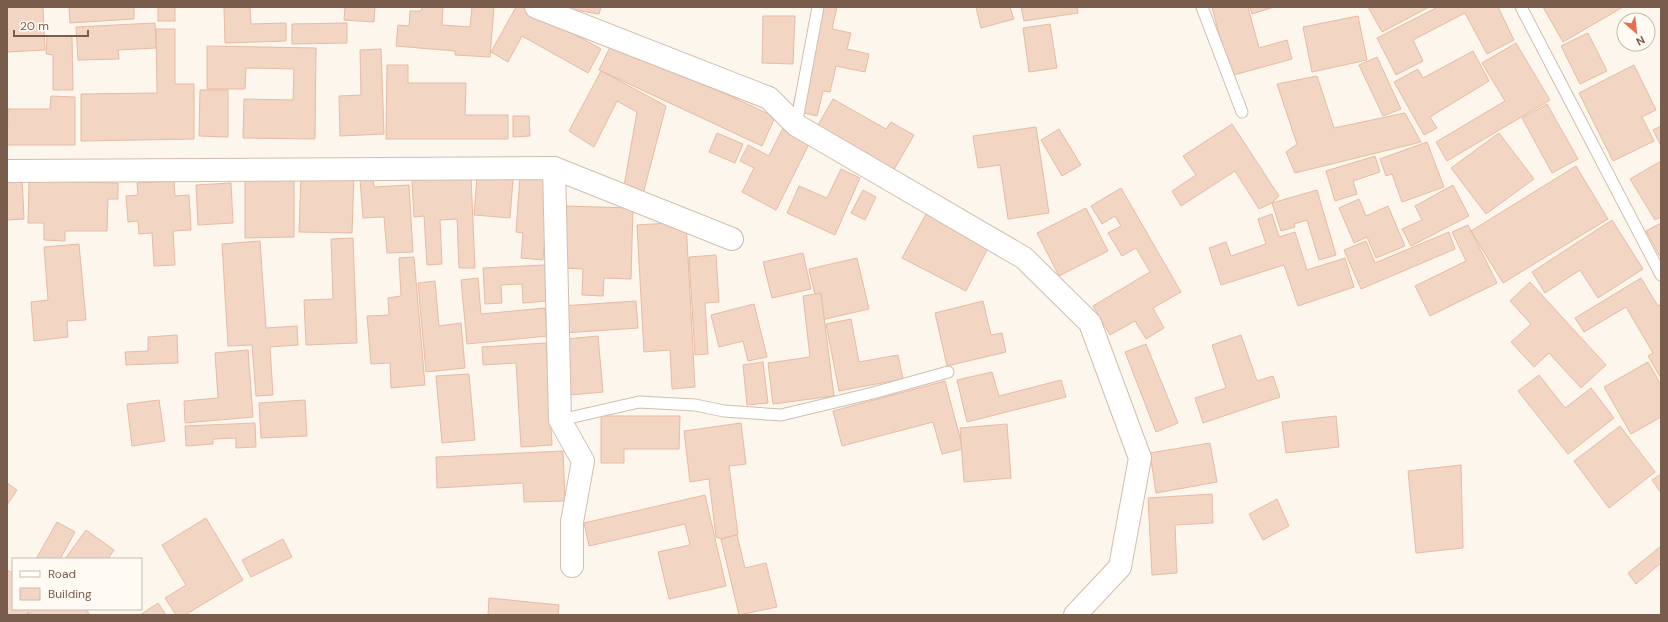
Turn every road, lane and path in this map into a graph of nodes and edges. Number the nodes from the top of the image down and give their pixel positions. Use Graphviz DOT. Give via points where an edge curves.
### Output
graph roads {
  1 [pos="536,7"];
  2 [pos="818,7"];
  3 [pos="1202,7"];
  4 [pos="1521,7"];
  5 [pos="1242,112"];
  6 [pos="796,125"];
  7 [pos="554,168"];
  8 [pos="7,171"];
  9 [pos="732,240"];
  10 [pos="1661,275"];
  11 [pos="948,372"];
  12 [pos="560,420"];
  13 [pos="572,566"];
  14 [pos="1075,615"];
  1 -- 6 [label="street" via="768,98"];
  2 -- 6 [label="lane"];
  3 -- 5 [label="lane"];
  4 -- 10 [label="lane"];
  6 -- 14 [label="street" via="1024,258 1090,323 1140,458 1120,567"];
  7 -- 8 [label="street"];
  7 -- 9 [label="street"];
  7 -- 12 [label="street"];
  11 -- 12 [label="lane" via="781,415 724,411 695,405 639,402"];
  12 -- 13 [label="street" via="583,461 572,522"];
}
